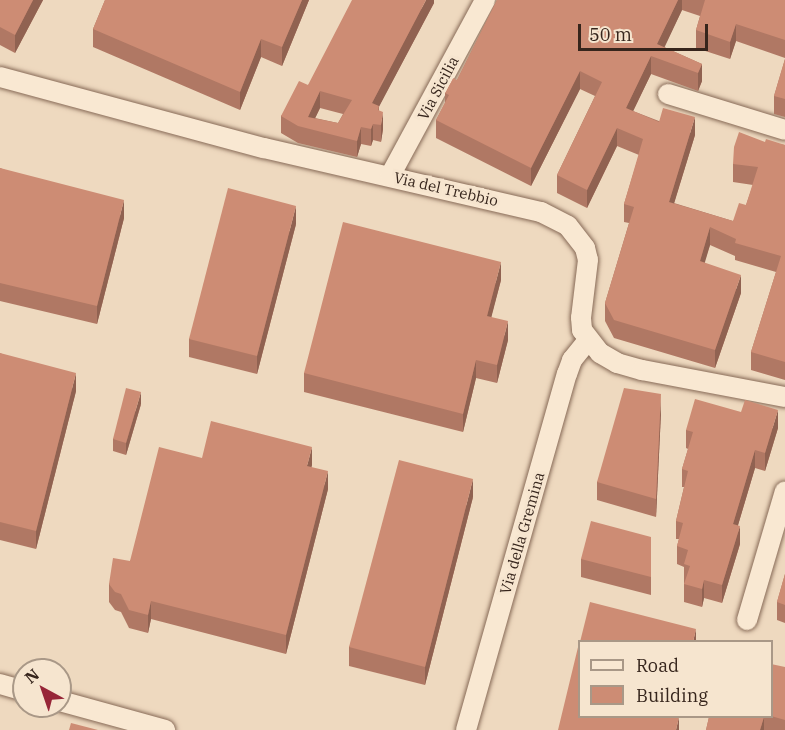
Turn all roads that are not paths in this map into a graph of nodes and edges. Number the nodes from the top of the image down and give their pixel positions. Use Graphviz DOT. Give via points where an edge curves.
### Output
graph roads {
  1 [pos="484,0"];
  2 [pos="0,77"];
  3 [pos="668,94"];
  4 [pos="785,130"];
  5 [pos="390,176"];
  6 [pos="588,340"];
  7 [pos="785,397"];
  8 [pos="785,491"];
  9 [pos="747,620"];
  10 [pos="72,704"];
  11 [pos="165,730"];
  12 [pos="466,730"];
  1 -- 5 [label="street, Via Sicilia"];
  2 -- 5 [label="street, Via del Trebbio" via="264,148"];
  3 -- 4 [label="street"];
  5 -- 6 [label="street, Via del Trebbio" via="541,212 568,226 585,248 588,260 581,318"];
  6 -- 7 [label="street" via="617,363"];
  6 -- 12 [label="street, Via della Gremina" via="572,360 567,374"];
  8 -- 9 [label="street"];
  10 -- 11 [label="street"];
}
